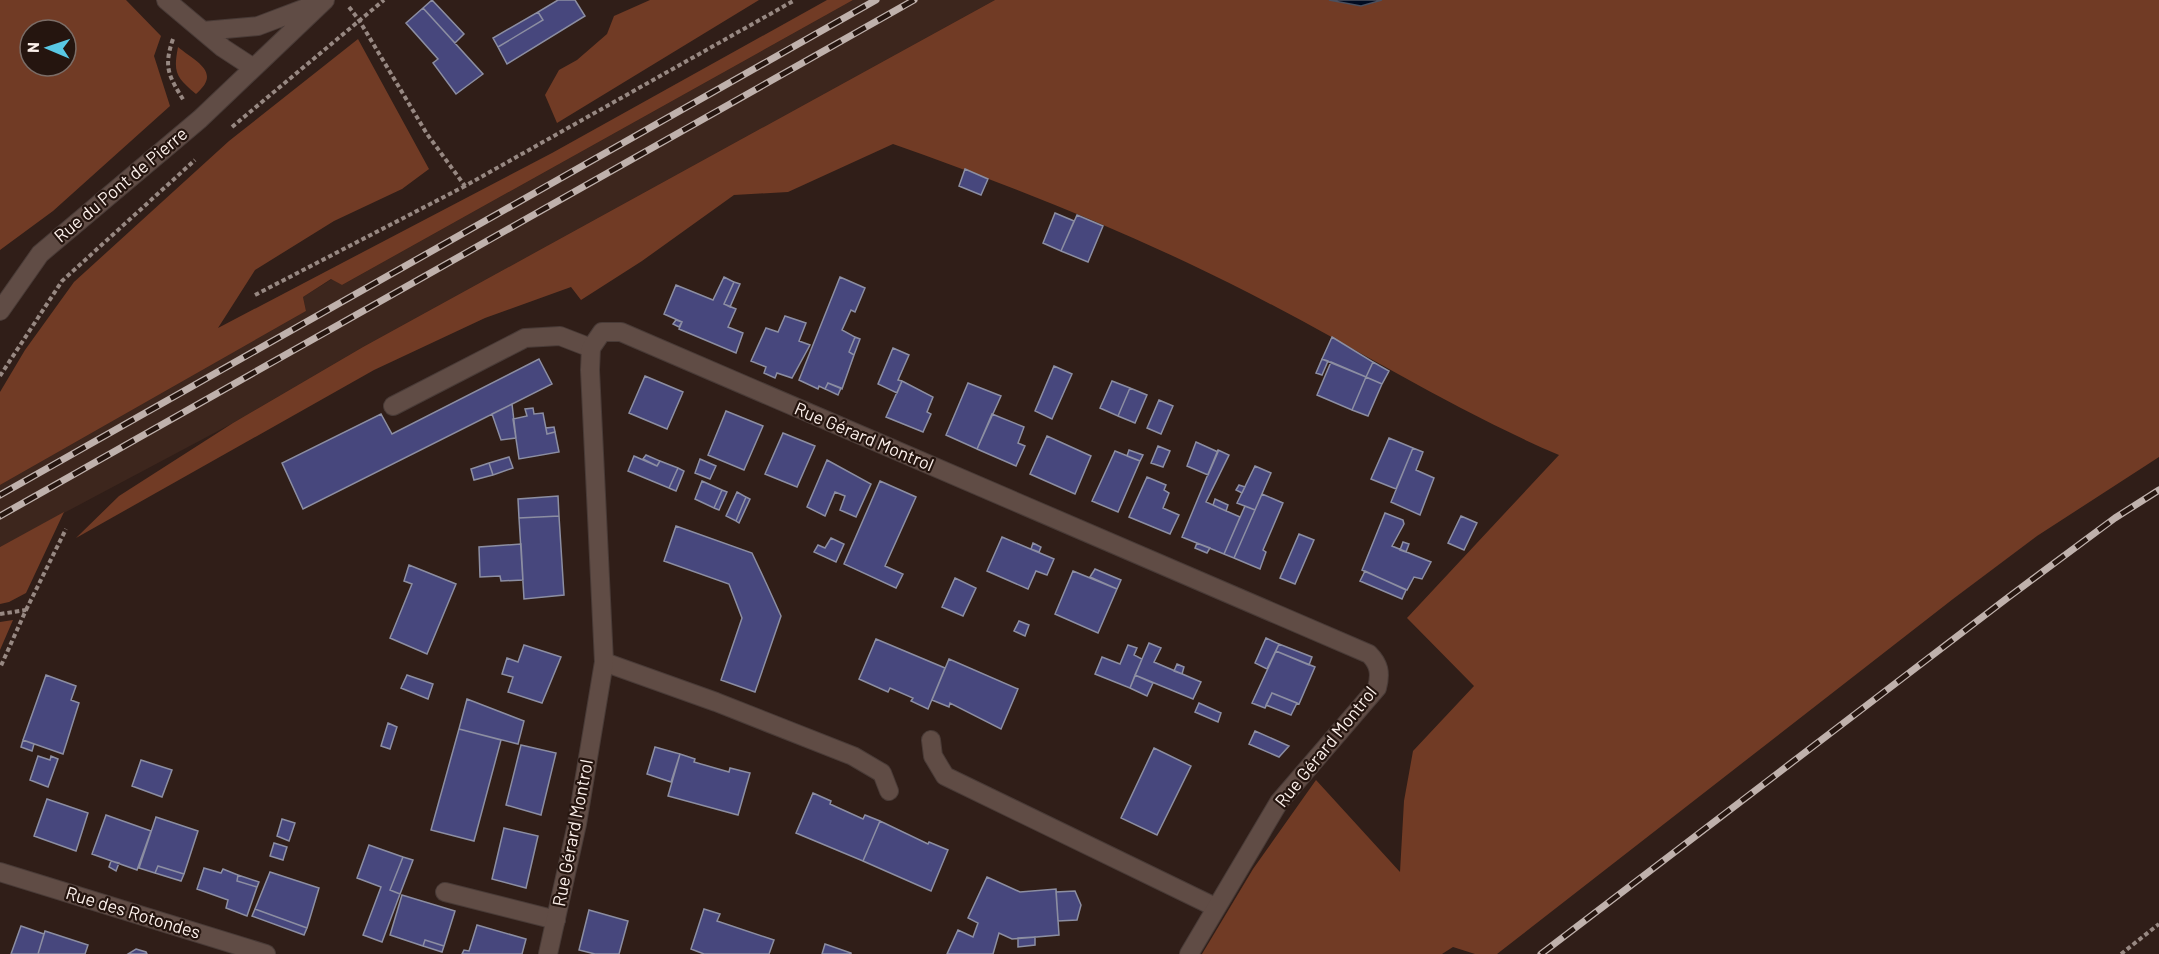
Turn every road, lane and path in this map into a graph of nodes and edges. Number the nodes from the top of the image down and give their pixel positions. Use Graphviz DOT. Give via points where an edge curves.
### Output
graph roads {
  1 [pos="166,0"];
  2 [pos="343,0"];
  3 [pos="384,0"];
  4 [pos="795,0"];
  5 [pos="324,1"];
  6 [pos="359,20"];
  7 [pos="196,26"];
  8 [pos="252,67"];
  9 [pos="200,119"];
  10 [pos="198,158"];
  11 [pos="465,186"];
  12 [pos="255,295"];
  13 [pos="0,311"];
  14 [pos="591,348"];
  15 [pos="0,376"];
  16 [pos="393,406"];
  17 [pos="66,529"];
  18 [pos="26,610"];
  19 [pos="0,614"];
  20 [pos="604,662"];
  21 [pos="0,668"];
  22 [pos="931,740"];
  23 [pos="889,791"];
  24 [pos="0,872"];
  25 [pos="445,892"];
  26 [pos="1215,908"];
  27 [pos="556,921"];
  28 [pos="2159,924"];
  29 [pos="233,949"];
  30 [pos="266,954"];
  31 [pos="549,954"];
  32 [pos="1189,954"];
  33 [pos="2121,954"];
  1 -- 7 [label="street"];
  2 -- 6 [label="path"];
  3 -- 6 [label="path"];
  4 -- 11 [label="path"];
  5 -- 7 [label="street, Rue du Pont de Pierre" via="258,26"];
  5 -- 8 [label="street, Rue du Pont de Pierre"];
  6 -- 9 [label="path" via="215,142"];
  6 -- 11 [label="path" via="427,134"];
  7 -- 8 [label="street"];
  7 -- 9 [label="path" via="173,38 167,73"];
  8 -- 9 [label="street, Rue du Pont de Pierre"];
  9 -- 13 [label="street, Rue du Pont de Pierre" via="40,254"];
  10 -- 15 [label="path" via="62,281"];
  11 -- 12 [label="path"];
  14 -- 16 [label="street" via="560,336 525,338"];
  14 -- 20 [label="street, Rue Gérard Montrol"];
  14 -- 26 [label="street, Rue Gérard Montrol" via="602,332 621,332 1369,654 1379,670 1377,687 1280,802"];
  17 -- 18 [label="path"];
  18 -- 19 [label="path"];
  18 -- 21 [label="path"];
  20 -- 23 [label="street" via="853,756 882,773"];
  20 -- 27 [label="street, Rue Gérard Montrol"];
  22 -- 26 [label="street" via="933,756 945,776"];
  24 -- 29 [label="street, Rue des Rotondes"];
  25 -- 27 [label="street"];
  26 -- 32 [label="street, Rue Gérard Montrol"];
  27 -- 31 [label="street, Rue Gérard Montrol"];
  28 -- 33 [label="path"];
  29 -- 30 [label="street, Rue des Rotondes"];
}
